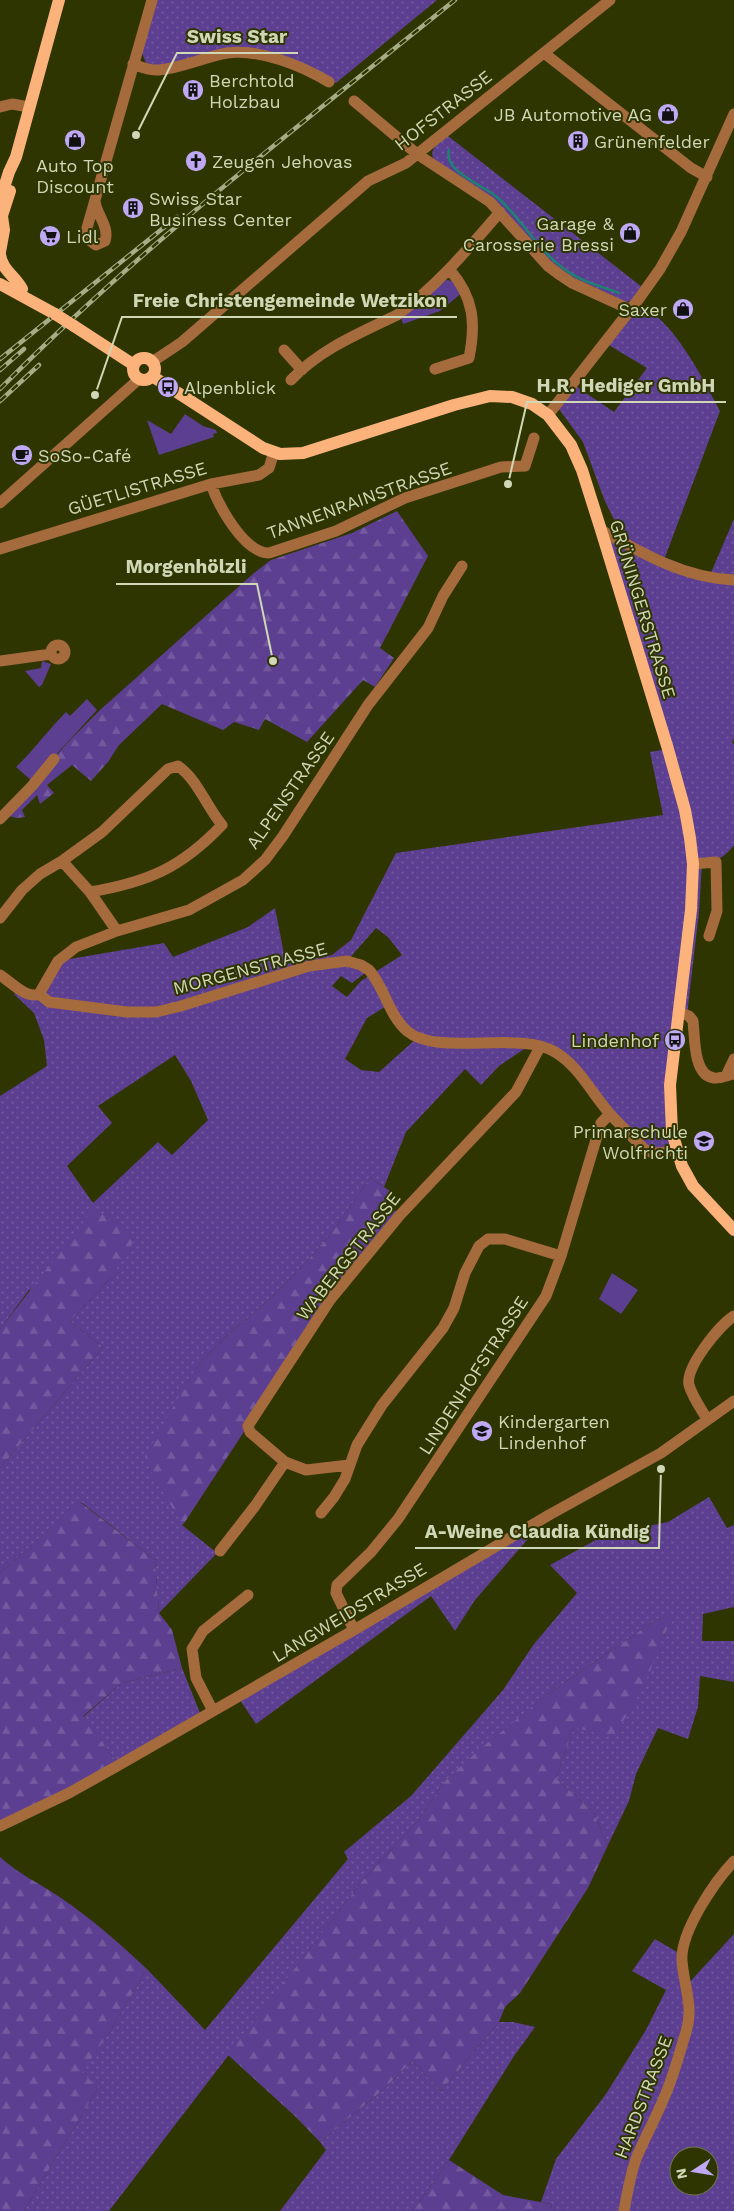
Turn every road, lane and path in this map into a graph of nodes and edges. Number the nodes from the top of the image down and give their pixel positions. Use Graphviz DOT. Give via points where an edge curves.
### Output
graph roads {
  1 [pos="59,0"];
  2 [pos="152,0"];
  3 [pos="610,0"];
  4 [pos="544,53"];
  5 [pos="133,64"];
  6 [pos="329,82"];
  7 [pos="354,101"];
  8 [pos="0,107"];
  9 [pos="29,108"];
  10 [pos="734,114"];
  11 [pos="417,154"];
  12 [pos="16,157"];
  13 [pos="707,176"];
  14 [pos="0,200"];
  15 [pos="95,200"];
  16 [pos="500,212"];
  17 [pos="1,219"];
  18 [pos="0,253"];
  19 [pos="450,270"];
  20 [pos="0,274"];
  21 [pos="0,284"];
  22 [pos="0,292"];
  23 [pos="19,292"];
  24 [pos="629,309"];
  25 [pos="284,350"];
  26 [pos="152,362"];
  27 [pos="134,364"];
  28 [pos="435,369"];
  29 [pos="302,370"];
  30 [pos="146,378"];
  31 [pos="291,380"];
  32 [pos="548,415"];
  33 [pos="534,438"];
  34 [pos="274,452"];
  35 [pos="211,484"];
  36 [pos="0,503"];
  37 [pos="601,530"];
  38 [pos="0,549"];
  39 [pos="462,566"];
  40 [pos="734,580"];
  41 [pos="51,654"];
  42 [pos="0,661"];
  43 [pos="54,760"];
  44 [pos="0,819"];
  45 [pos="62,861"];
  46 [pos="693,864"];
  47 [pos="90,892"];
  48 [pos="0,918"];
  49 [pos="118,931"];
  50 [pos="709,936"];
  51 [pos="0,975"];
  52 [pos="39,994"];
  53 [pos="679,1012"];
  54 [pos="540,1047"];
  55 [pos="734,1059"];
  56 [pos="730,1075"];
  57 [pos="610,1114"];
  58 [pos="676,1150"];
  59 [pos="734,1230"];
  60 [pos="561,1256"];
  61 [pos="734,1316"];
  62 [pos="734,1401"];
  63 [pos="707,1419"];
  64 [pos="285,1462"];
  65 [pos="349,1465"];
  66 [pos="321,1513"];
  67 [pos="220,1551"];
  68 [pos="248,1596"];
  69 [pos="354,1630"];
  70 [pos="213,1711"];
  71 [pos="0,1826"];
  72 [pos="734,1861"];
  73 [pos="624,2211"];
  1 -- 9 [label="main road"];
  2 -- 5 [label="street"];
  3 -- 4 [label="street, HOFSTRASSE"];
  4 -- 11 [label="street, HOFSTRASSE"];
  4 -- 13 [label="street" via="691,168"];
  5 -- 6 [label="street" via="160,70 225,54 250,53 270,57"];
  5 -- 15 [label="street"];
  7 -- 11 [label="street"];
  8 -- 9 [label="street" via="12,104"];
  9 -- 12 [label="main road"];
  10 -- 13 [label="street"];
  11 -- 16 [label="street" via="479,193"];
  11 -- 26 [label="street, HOFSTRASSE" via="406,163 368,181 189,336"];
  12 -- 14 [label="main road"];
  12 -- 17 [label="main road" via="15,174"];
  13 -- 24 [label="street" via="660,269"];
  16 -- 19 [label="street"];
  16 -- 24 [label="street" via="560,276"];
  17 -- 18 [label="main road" via="4,230"];
  18 -- 23 [label="main road" via="3,266 18,281"];
  19 -- 28 [label="street" via="469,299 474,336 469,358"];
  19 -- 29 [label="street" via="397,315 336,345"];
  20 -- 23 [label="main road"];
  21 -- 23 [label="main road"];
  22 -- 23 [label="main road"];
  23 -- 27 [label="main road, bridge"];
  24 -- 32 [label="street"];
  25 -- 29 [label="street"];
  26 -- 27 [label="main road" via="142,358"];
  26 -- 30 [label="main road" via="155,368"];
  27 -- 30 [label="main road" via="133,373"];
  29 -- 31 [label="street"];
  30 -- 34 [label="main road, GRÜNINGERSTRASSE"];
  30 -- 36 [label="street"];
  32 -- 34 [label="main road, GRÜNINGERSTRASSE" via="522,400 490,396 454,404 303,453"];
  32 -- 37 [label="main road, GRÜNINGERSTRASSE" via="576,455"];
  33 -- 35 [label="street, TANNENRAINSTRASSE" via="524,466 501,467 405,498 336,531 269,554 254,548 237,530 223,511"];
  34 -- 35 [label="street, GÜETLISTRASSE" via="269,468 262,473"];
  35 -- 38 [label="street, GÜETLISTRASSE"];
  37 -- 40 [label="street" via="655,560 704,577"];
  37 -- 46 [label="main road, GRÜNINGERSTRASSE" via="682,801"];
  39 -- 49 [label="street, ALPENSTRASSE" via="428,628 368,705 265,860 243,880 189,910"];
  41 -- 42 [label="street"];
  43 -- 44 [label="street"];
  45 -- 47 [label="street"];
  45 -- 47 [label="street" via="102,832 168,769 178,766 189,773 222,825 198,848 162,872 141,881"];
  45 -- 48 [label="street" via="22,890"];
  46 -- 50 [label="street" via="716,862 717,911"];
  46 -- 53 [label="main road, GRÜNINGERSTRASSE"];
  47 -- 49 [label="street"];
  49 -- 52 [label="street, ALPENSTRASSE" via="66,954 58,961"];
  51 -- 52 [label="street, MORGENSTRASSE" via="28,995"];
  52 -- 54 [label="street, MORGENSTRASSE" via="48,1002 128,1012 156,1012 309,966 347,961 369,970 398,1021 418,1038 434,1042"];
  53 -- 56 [label="street" via="692,1021 702,1070 715,1079"];
  53 -- 58 [label="main road, GRÜNINGERSTRASSE" via="670,1094"];
  54 -- 57 [label="street, MORGENSTRASSE" via="556,1052 577,1071"];
  54 -- 64 [label="street, WABERGSTRASSE" via="516,1092 400,1215 330,1300 248,1426 250,1432"];
  55 -- 56 [label="street"];
  57 -- 58 [label="street, MORGENSTRASSE" via="650,1153"];
  57 -- 60 [label="street, LINDENHOFSTRASSE" via="602,1123"];
  58 -- 59 [label="main road, GRÜNINGERSTRASSE" via="698,1194"];
  60 -- 65 [label="street" via="504,1239 488,1239 479,1246 443,1328 382,1404"];
  60 -- 69 [label="street, LINDENHOFSTRASSE" via="546,1296 398,1519 371,1552 337,1585 336,1593"];
  61 -- 63 [label="street" via="694,1362 689,1374 689,1385"];
  62 -- 63 [label="street, LANGWEIDSTRASSE"];
  63 -- 69 [label="street, LANGWEIDSTRASSE" via="661,1453"];
  64 -- 65 [label="street, WABERGSTRASSE" via="306,1470"];
  64 -- 67 [label="street"];
  65 -- 66 [label="street" via="345,1479"];
  68 -- 70 [label="street" via="204,1631 192,1649 196,1678"];
  69 -- 70 [label="street, LANGWEIDSTRASSE"];
  70 -- 71 [label="street, LANGWEIDSTRASSE" via="69,1793"];
  72 -- 73 [label="street, HARDSTRASSE" via="705,1901 690,1928 682,1952 691,2009 687,2029 664,2098 636,2160"];
}
